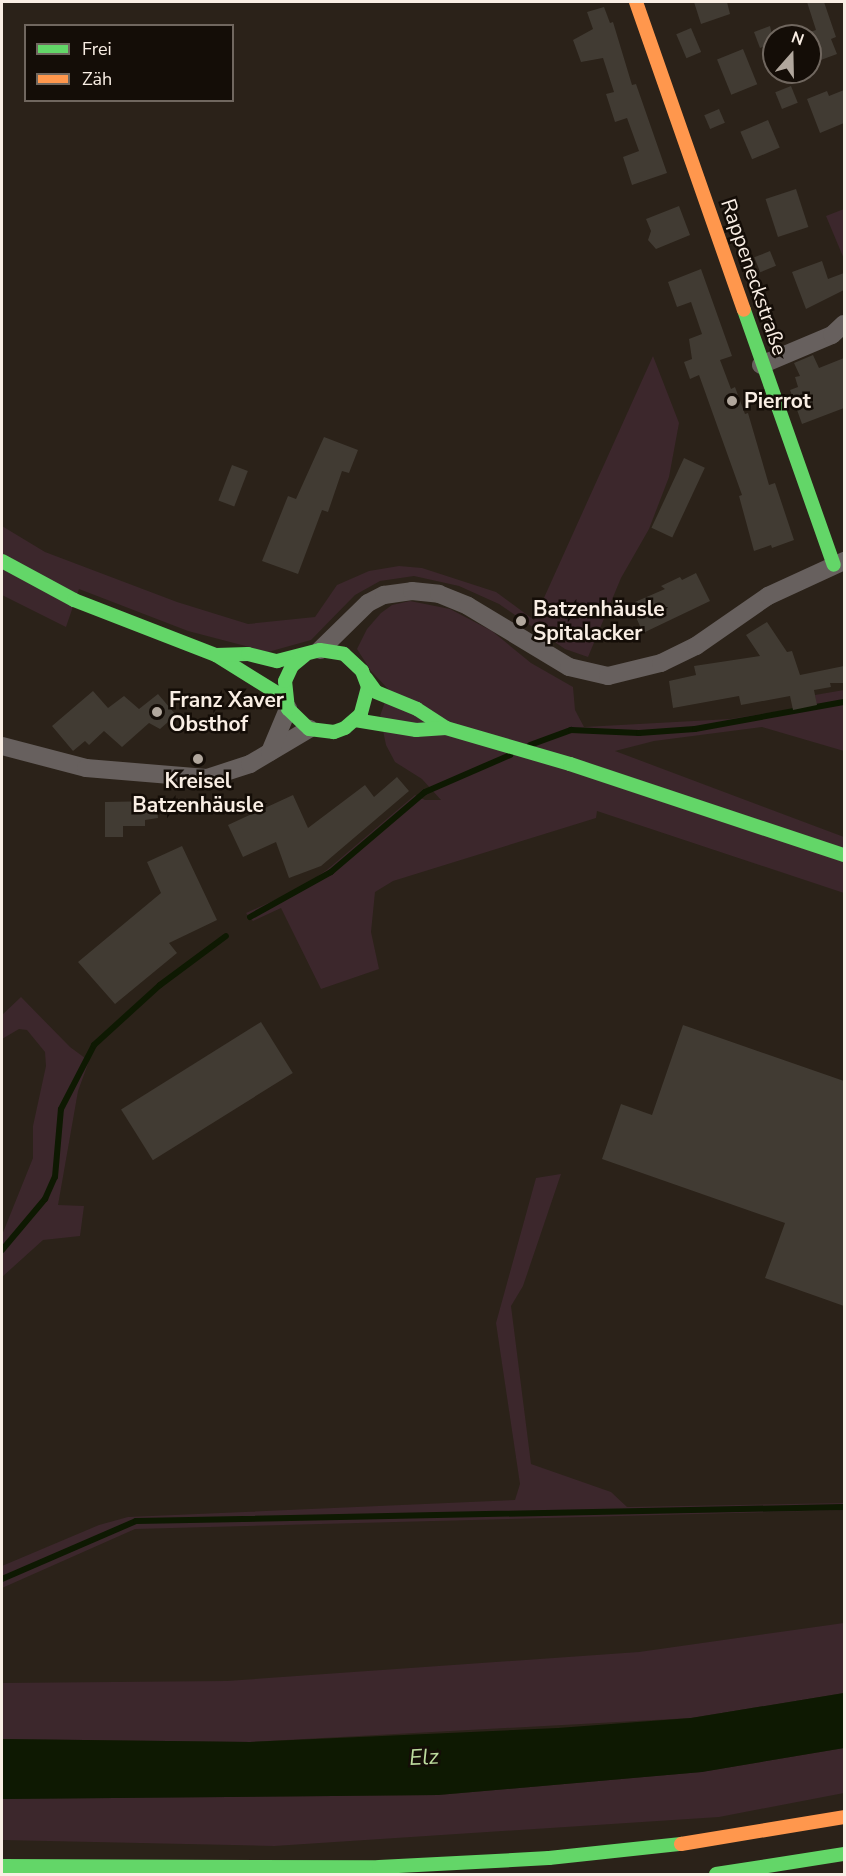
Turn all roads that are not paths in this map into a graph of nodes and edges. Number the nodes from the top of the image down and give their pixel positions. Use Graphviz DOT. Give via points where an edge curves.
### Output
graph roads {
  1 [pos="636,2"];
  2 [pos="844,324"];
  3 [pos="761,365"];
  4 [pos="2,561"];
  5 [pos="839,563"];
  6 [pos="352,620"];
  7 [pos="312,652"];
  8 [pos="216,655"];
  9 [pos="351,658"];
  10 [pos="366,678"];
  11 [pos="287,704"];
  12 [pos="355,720"];
  13 [pos="446,728"];
  14 [pos="309,729"];
  15 [pos="2,746"];
  16 [pos="270,752"];
  17 [pos="844,855"];
  18 [pos="844,1817"];
  19 [pos="844,1854"];
  20 [pos="2,1866"];
  21 [pos="716,1875"];
  1 -- 3 [label="main road, Rappeneckstraße"];
  2 -- 3 [label="street" via="832,335"];
  3 -- 5 [label="main road, Rappeneckstraße"];
  4 -- 8 [label="main road" via="74,600"];
  5 -- 6 [label="street" via="768,596 696,646 661,663 608,676 569,668 468,606 439,594 412,591 384,595 368,603"];
  6 -- 7 [label="street"];
  6 -- 9 [label="street"];
  7 -- 8 [label="main road" via="276,661 248,654"];
  7 -- 9 [label="main road" via="336,651"];
  7 -- 11 [label="main road" via="288,674"];
  8 -- 11 [label="main road" via="273,687"];
  9 -- 10 [label="main road"];
  10 -- 12 [label="main road" via="365,705"];
  10 -- 13 [label="main road" via="376,692 417,708"];
  11 -- 14 [label="main road"];
  11 -- 16 [label="street"];
  12 -- 13 [label="main road" via="416,730"];
  12 -- 14 [label="main road" via="334,732"];
  13 -- 17 [label="main road" via="570,764"];
  14 -- 16 [label="street"];
  15 -- 16 [label="street" via="86,768 182,777 231,773"];
  18 -- 20 [label="main road" via="692,1843 549,1858 379,1867"];
  19 -- 21 [label="main road"];
}
